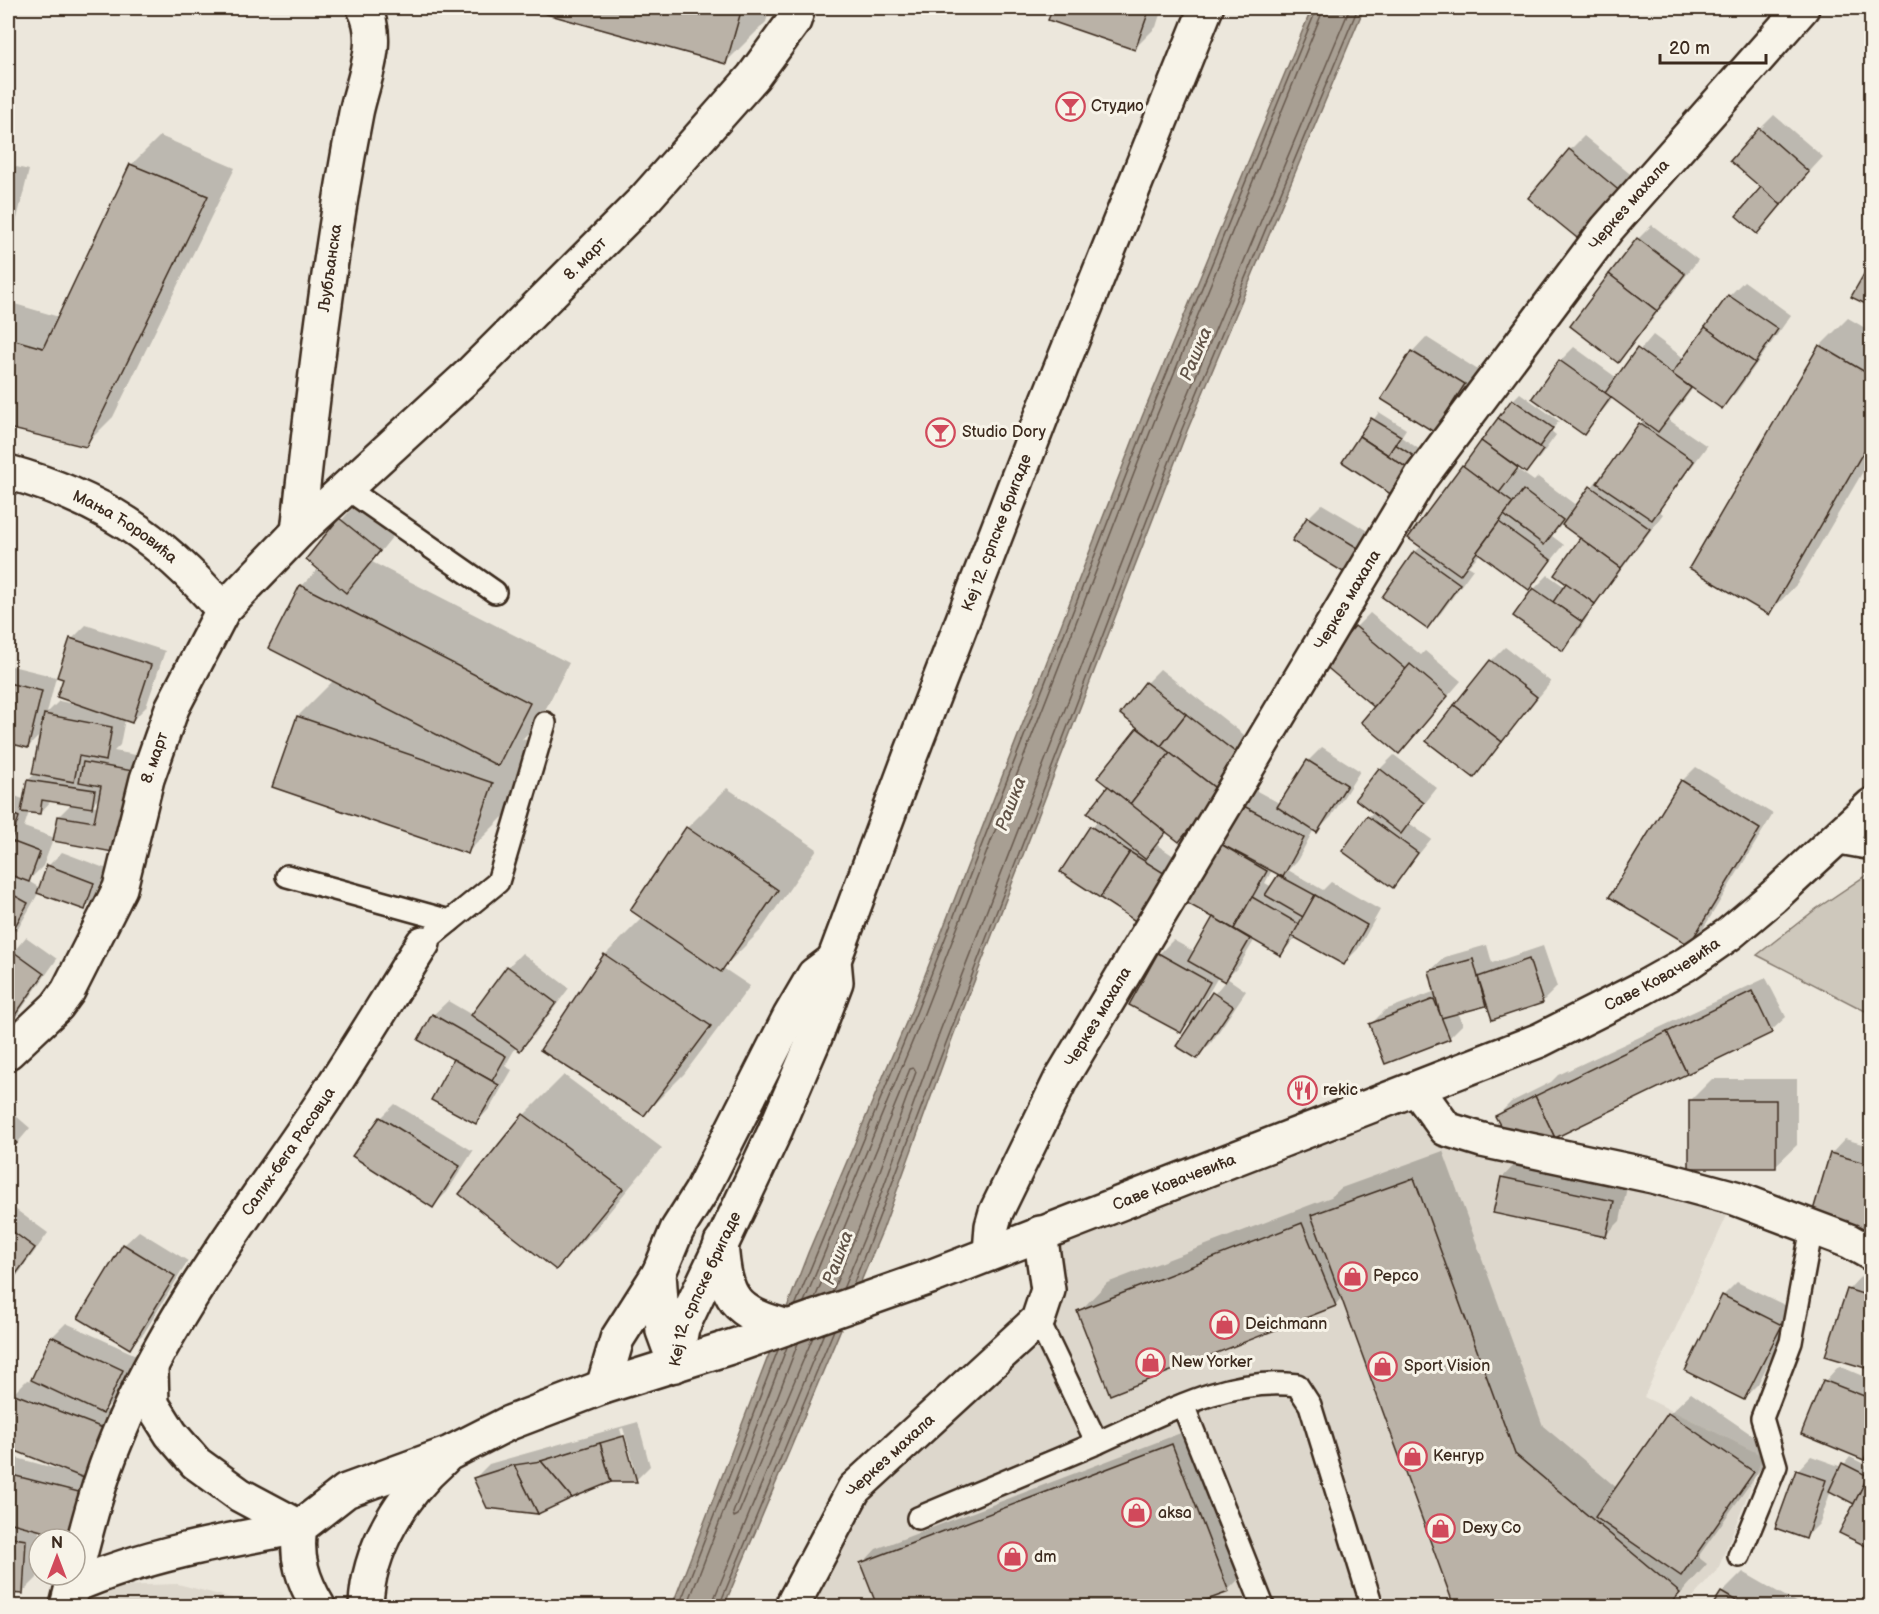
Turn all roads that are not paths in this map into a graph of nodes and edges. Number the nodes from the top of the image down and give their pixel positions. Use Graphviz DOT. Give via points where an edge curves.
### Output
graph roads {
  1 [pos="364,8"];
  2 [pos="798,8"];
  3 [pos="1206,8"];
  4 [pos="1802,8"];
  5 [pos="8,472"];
  6 [pos="346,488"];
  7 [pos="298,532"];
  8 [pos="495,592"];
  9 [pos="223,610"];
  10 [pos="545,723"];
  11 [pos="1872,805"];
  12 [pos="1833,842"];
  13 [pos="1872,849"];
  14 [pos="286,876"];
  15 [pos="450,921"];
  16 [pos="423,943"];
  17 [pos="834,960"];
  18 [pos="8,1052"];
  19 [pos="1418,1089"];
  20 [pos="1812,1227"];
  21 [pos="1040,1233"];
  22 [pos="721,1243"];
  23 [pos="990,1253"];
  24 [pos="1872,1254"];
  25 [pos="659,1274"];
  26 [pos="1038,1320"];
  27 [pos="789,1327"];
  28 [pos="675,1365"];
  29 [pos="150,1370"];
  30 [pos="603,1387"];
  31 [pos="1183,1405"];
  32 [pos="1097,1443"];
  33 [pos="450,1453"];
  34 [pos="918,1518"];
  35 [pos="300,1527"];
  36 [pos="1739,1556"];
  37 [pos="70,1596"];
  38 [pos="318,1606"];
  39 [pos="366,1606"];
  40 [pos="792,1606"];
  41 [pos="1263,1606"];
  42 [pos="1372,1606"];
  1 -- 7 [label="street, Љубљанска" via="372,35 369,60 332,248"];
  2 -- 6 [label="street, 8. март" via="794,21 753,77 644,200 469,375"];
  3 -- 17 [label="street, Кеј 12. српске бригаде" via="1048,399"];
  4 -- 23 [label="street, Черкез махала" via="1607,229 1421,477 1061,1079 996,1212"];
  5 -- 9 [label="street, Мања Ћоровића" via="64,490 136,527 194,576"];
  6 -- 7 [label="street, 8. март"];
  6 -- 8 [label="lane"];
  7 -- 9 [label="street, 8. март"];
  9 -- 18 [label="street, 8. март" via="172,708 147,779 120,888 68,991"];
  10 -- 15 [label="lane, Салих-бега Расовца" via="498,882"];
  11 -- 12 [label="street, Саве Ковачевића"];
  12 -- 13 [label="lane"];
  12 -- 19 [label="street, Саве Ковачевића" via="1764,905 1686,963 1550,1035"];
  14 -- 15 [label="lane"];
  15 -- 16 [label="lane, Салих-бега Расовца"];
  16 -- 29 [label="street, Салих-бега Расовца" via="317,1111 197,1284"];
  17 -- 22 [label="street, Кеј 12. српске бригаде" via="836,982 816,1035"];
  17 -- 25 [label="street, Кеј 12. српске бригаде" via="814,975 790,1016 701,1192 677,1230"];
  19 -- 20 [label="street" via="1446,1129 1653,1176 1734,1198"];
  19 -- 21 [label="street, Саве Ковачевића"];
  20 -- 24 [label="street"];
  20 -- 36 [label="lane" via="1791,1342 1762,1418 1776,1466"];
  21 -- 23 [label="street, Саве Ковачевића"];
  21 -- 26 [label="street, Черкез махала" via="1048,1290"];
  22 -- 27 [label="street" via="728,1289 737,1302 754,1315"];
  22 -- 28 [label="street, Кеј 12. српске бригаде" via="682,1328"];
  23 -- 27 [label="street, Саве Ковачевића"];
  25 -- 28 [label="street, Кеј 12. српске бригаде" via="663,1331"];
  25 -- 30 [label="street" via="617,1339"];
  26 -- 32 [label="lane"];
  26 -- 40 [label="street, Черкез махала" via="854,1489"];
  27 -- 28 [label="street, Саве Ковачевића"];
  28 -- 30 [label="street, Саве Ковачевића"];
  29 -- 35 [label="street" via="152,1404 196,1463 240,1495"];
  29 -- 37 [label="street, Салих-бега Расовца" via="119,1432 99,1487"];
  30 -- 33 [label="street, Саве Ковачевића" via="509,1423"];
  31 -- 32 [label="lane"];
  31 -- 41 [label="lane"];
  31 -- 42 [label="lane" via="1228,1389 1271,1382 1298,1385 1310,1405"];
  32 -- 34 [label="lane"];
  33 -- 35 [label="street" via="354,1487"];
  33 -- 39 [label="street" via="423,1476 403,1501 378,1550"];
  35 -- 37 [label="street" via="201,1546 94,1577"];
  35 -- 38 [label="street" via="296,1548 306,1585"];
}
